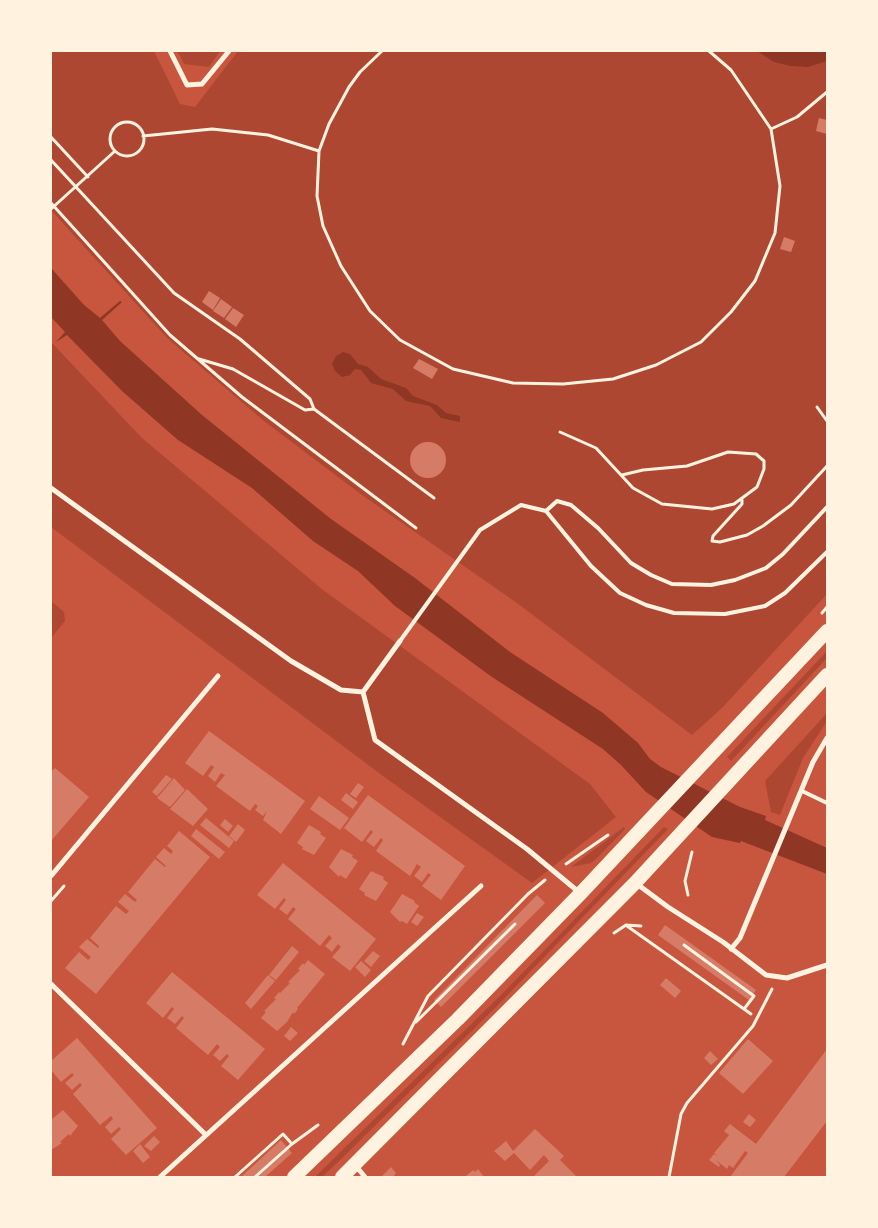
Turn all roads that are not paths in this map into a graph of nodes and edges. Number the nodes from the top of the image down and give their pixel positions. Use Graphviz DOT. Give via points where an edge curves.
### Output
graph roads {
  1 [pos="170,51"];
  2 [pos="229,51"];
  3 [pos="51,488"];
  4 [pos="827,507"];
  5 [pos="546,511"];
  6 [pos="827,552"];
  7 [pos="827,631"];
  8 [pos="400,641"];
  9 [pos="827,675"];
  10 [pos="218,676"];
  11 [pos="363,692"];
  12 [pos="827,738"];
  13 [pos="802,790"];
  14 [pos="827,802"];
  15 [pos="51,876"];
  16 [pos="635,882"];
  17 [pos="481,886"];
  18 [pos="581,893"];
  19 [pos="731,948"];
  20 [pos="827,965"];
  21 [pos="51,984"];
  22 [pos="206,1135"];
  23 [pos="354,1165"];
  24 [pos="160,1177"];
  25 [pos="294,1177"];
  26 [pos="342,1177"];
  27 [pos="364,1177"];
  1 -- 2 [label="street" via="187,85 202,84"];
  3 -- 11 [label="street" via="292,662 341,690"];
  4 -- 5 [label="lane" via="766,568 736,580 711,585 672,584 630,563 598,528 571,505 557,501"];
  5 -- 6 [label="lane" via="591,566 620,593 674,613 725,614 765,606 785,593"];
  5 -- 8 [label="lane" via="521,505 480,530"];
  7 -- 18 [label="highway"];
  8 -- 11 [label="street"];
  9 -- 16 [label="highway"];
  10 -- 15 [label="street"];
  11 -- 18 [label="street" via="375,740 527,849"];
  12 -- 13 [label="street"];
  13 -- 14 [label="lane"];
  13 -- 19 [label="street" via="740,938"];
  16 -- 19 [label="street"];
  16 -- 23 [label="highway"];
  17 -- 22 [label="street"];
  18 -- 25 [label="highway" via="458,1019"];
  19 -- 20 [label="street" via="766,976 776,978 787,978"];
  21 -- 22 [label="street"];
  22 -- 24 [label="street"];
  23 -- 26 [label="highway"];
  23 -- 27 [label="street"];
}
